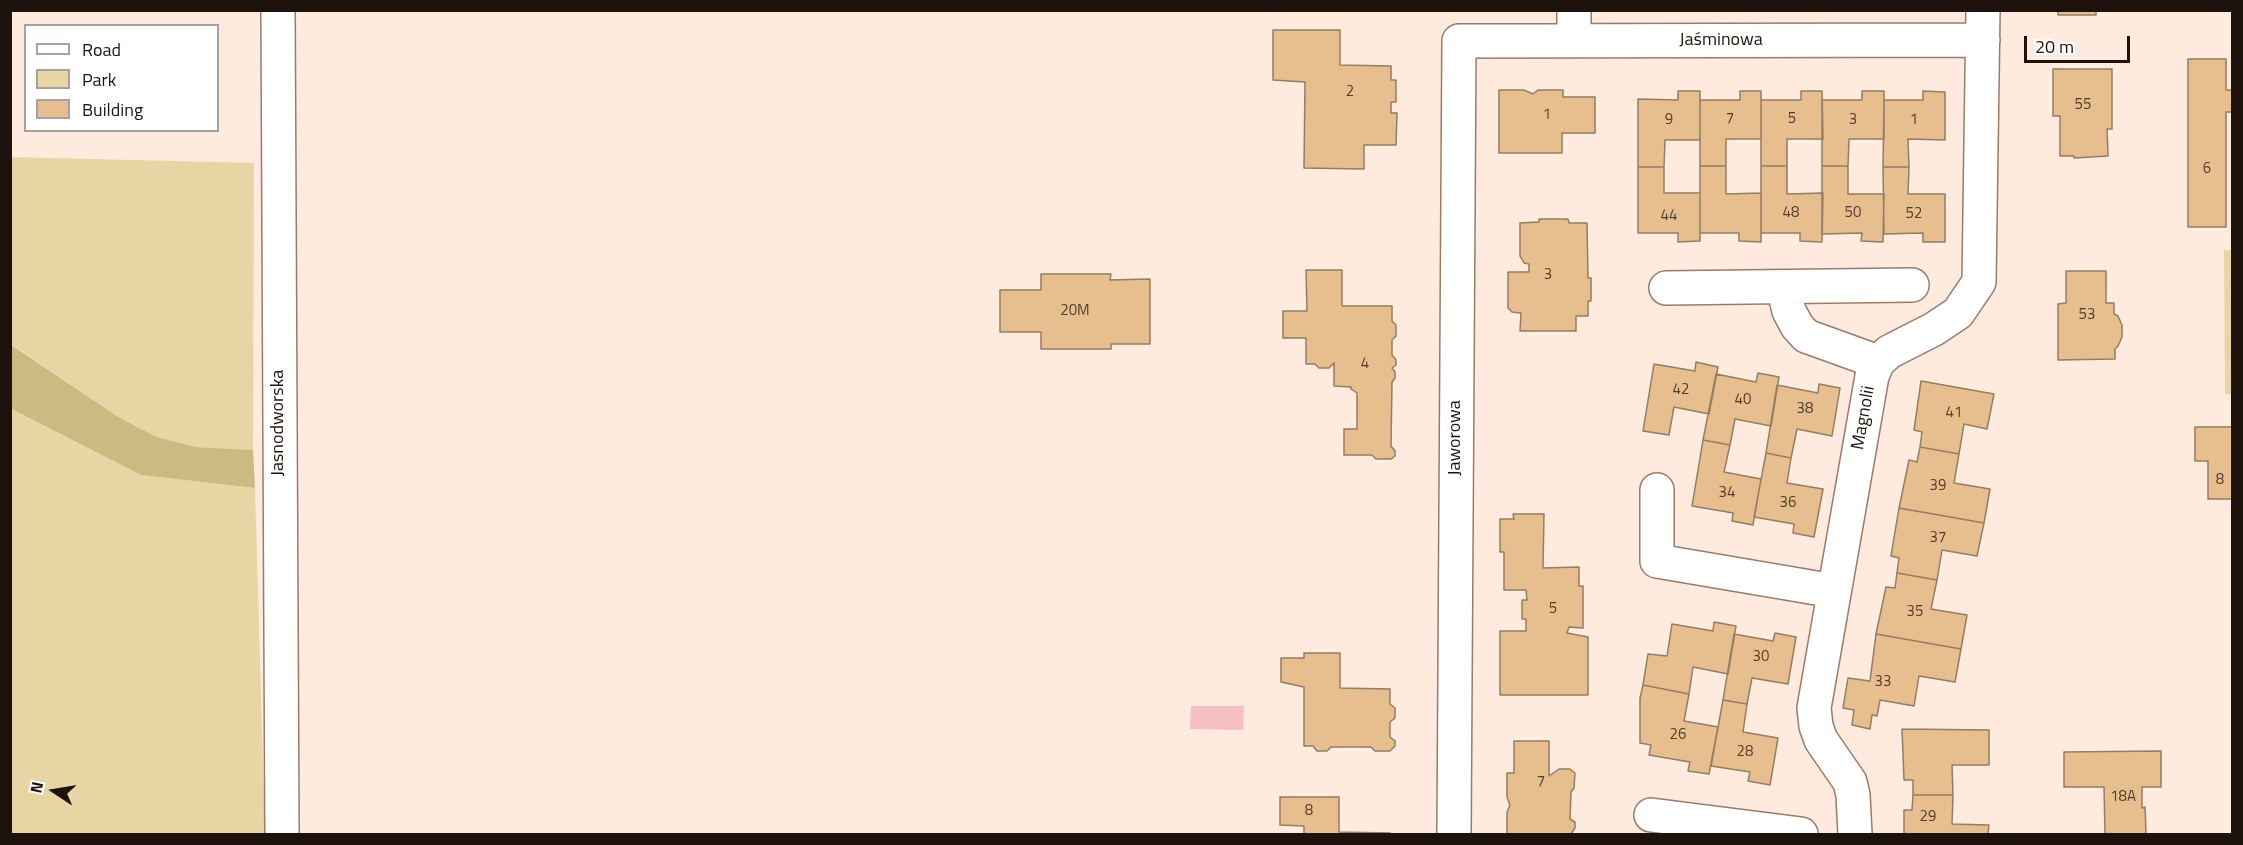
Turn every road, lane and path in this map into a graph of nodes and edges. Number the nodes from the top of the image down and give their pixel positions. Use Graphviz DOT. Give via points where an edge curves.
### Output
graph roads {
  1 [pos="278,10"];
  2 [pos="1574,26"];
  3 [pos="1983,26"];
  4 [pos="1459,40"];
  5 [pos="1912,285"];
  6 [pos="1783,286"];
  7 [pos="1666,288"];
  8 [pos="1878,362"];
  9 [pos="1657,490"];
  10 [pos="1834,591"];
  11 [pos="1651,815"];
  12 [pos="282,834"];
  13 [pos="1454,834"];
  14 [pos="1801,834"];
  15 [pos="1855,834"];
  1 -- 12 [label="street, Jasnodworska"];
  2 -- 3 [label="street, Jaśminowa"];
  2 -- 4 [label="street, Jaśminowa"];
  3 -- 8 [label="street, Magnolii" via="1979,282 1958,313"];
  4 -- 13 [label="street, Jaworowa"];
  5 -- 6 [label="street"];
  6 -- 7 [label="street"];
  6 -- 8 [label="street" via="1789,311 1806,336"];
  8 -- 10 [label="street, Magnolii" via="1869,387"];
  9 -- 10 [label="street" via="1657,561"];
  10 -- 15 [label="street, Magnolii" via="1814,708 1821,740 1851,782"];
  11 -- 14 [label="street"];
}
